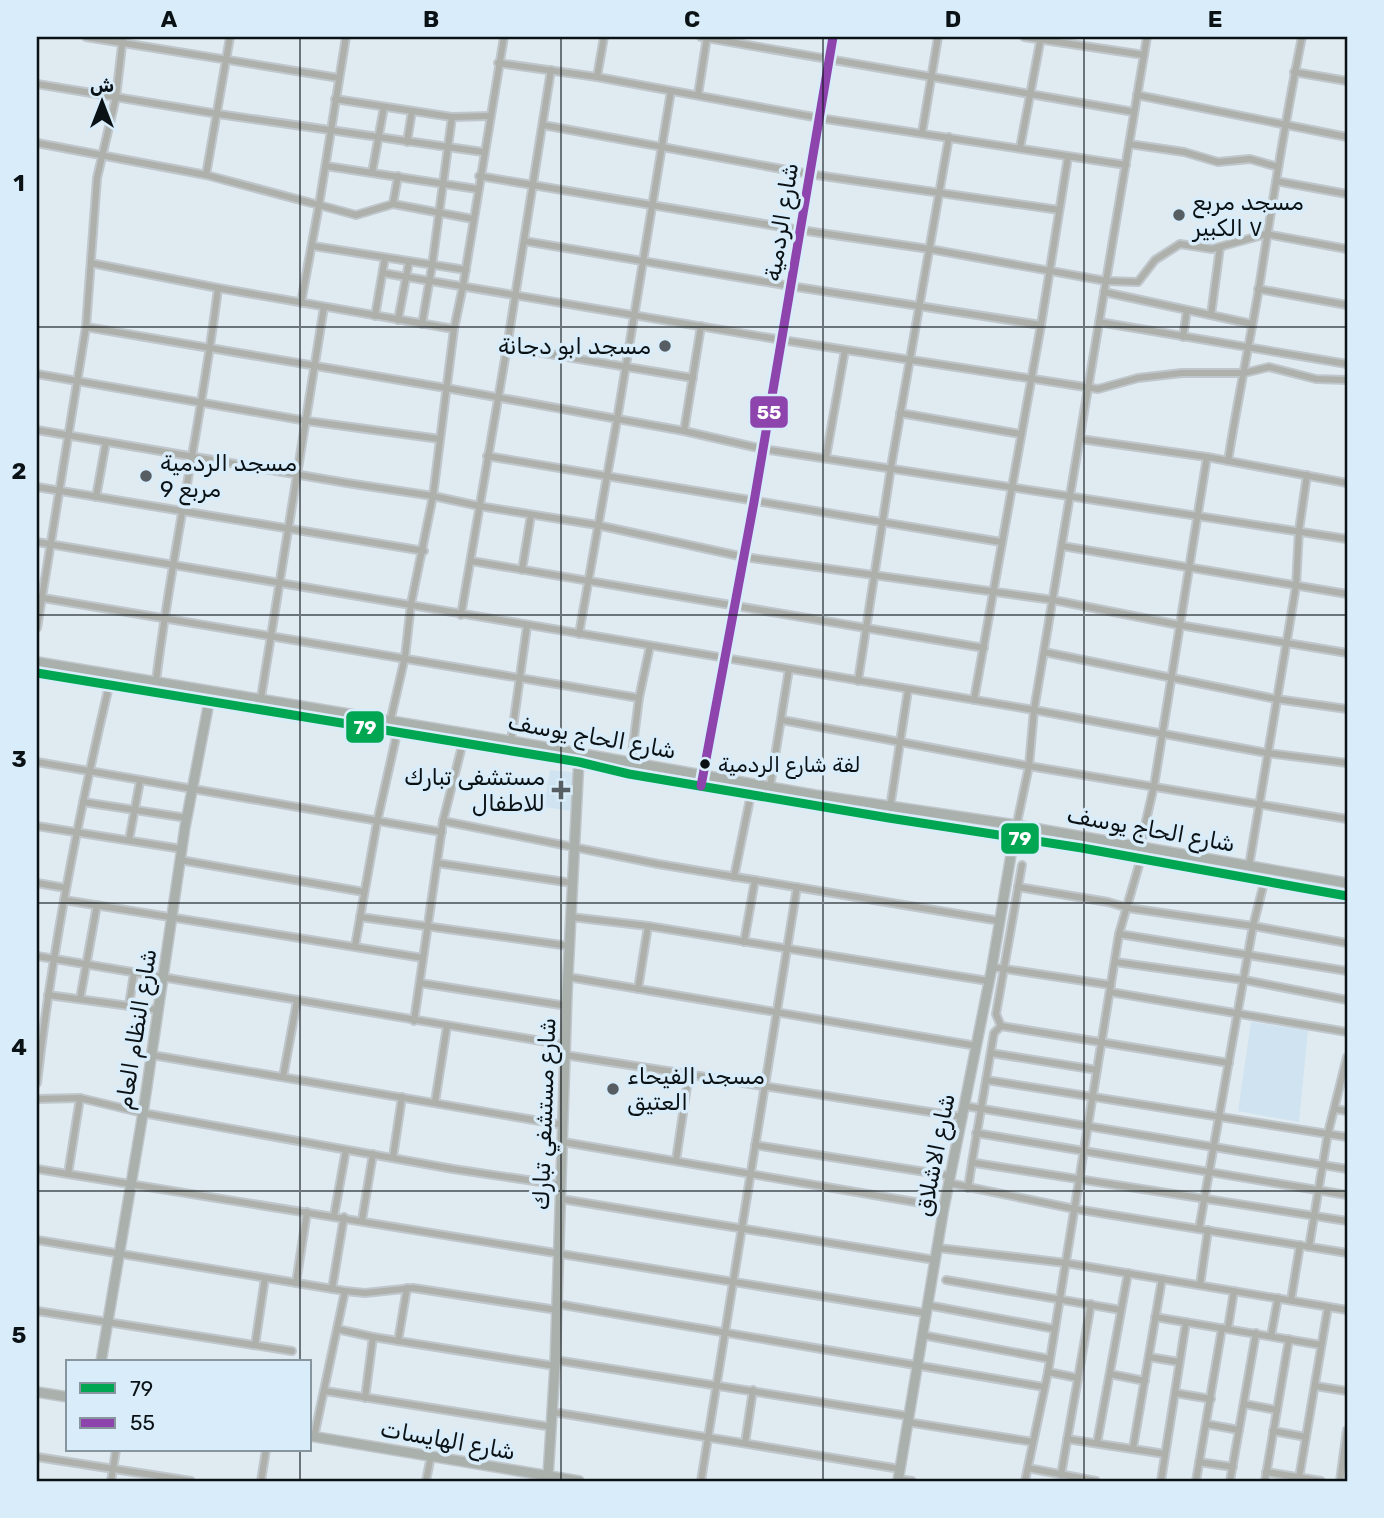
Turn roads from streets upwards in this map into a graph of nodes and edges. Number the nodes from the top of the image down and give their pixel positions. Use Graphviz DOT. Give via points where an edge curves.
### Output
graph roads {
  1 [pos="86,37"];
  2 [pos="230,37"];
  3 [pos="346,37"];
  4 [pos="503,37"];
  5 [pos="604,37"];
  6 [pos="705,37"];
  7 [pos="833,37"];
  8 [pos="938,37"];
  9 [pos="1024,37"];
  10 [pos="1147,37"];
  11 [pos="1302,37"];
  12 [pos="1041,38"];
  13 [pos="122,40"];
  14 [pos="1144,55"];
  15 [pos="226,60"];
  16 [pos="828,60"];
  17 [pos="498,63"];
  18 [pos="551,70"];
  19 [pos="1294,72"];
  20 [pos="597,77"];
  21 [pos="931,77"];
  22 [pos="339,78"];
  23 [pos="1347,81"];
  24 [pos="37,84"];
  25 [pos="671,91"];
  26 [pos="1031,93"];
  27 [pos="698,95"];
  28 [pos="1137,95"];
  29 [pos="116,97"];
  30 [pos="335,99"];
  31 [pos="384,107"];
  32 [pos="412,111"];
  33 [pos="1135,112"];
  34 [pos="218,114"];
  35 [pos="452,117"];
  36 [pos="490,117"];
  37 [pos="819,118"];
  38 [pos="543,125"];
  39 [pos="1284,125"];
  40 [pos="331,131"];
  41 [pos="922,133"];
  42 [pos="949,137"];
  43 [pos="1347,137"];
  44 [pos="378,138"];
  45 [pos="407,142"];
  46 [pos="37,143"];
  47 [pos="1129,144"];
  48 [pos="662,146"];
  49 [pos="447,147"];
  50 [pos="1020,148"];
  51 [pos="483,152"];
  52 [pos="103,154"];
  53 [pos="1068,157"];
  54 [pos="1126,165"];
  55 [pos="326,166"];
  56 [pos="1278,167"];
  57 [pos="372,173"];
  58 [pos="808,174"];
  59 [pos="206,175"];
  60 [pos="398,176"];
  61 [pos="479,176"];
  62 [pos="1276,181"];
  63 [pos="442,183"];
  64 [pos="533,184"];
  65 [pos="477,189"];
  66 [pos="940,192"];
  67 [pos="1347,194"];
  68 [pos="393,204"];
  69 [pos="319,205"];
  70 [pos="653,205"];
  71 [pos="1059,210"];
  72 [pos="439,214"];
  73 [pos="473,219"];
  74 [pos="800,230"];
  75 [pos="1266,234"];
  76 [pos="524,241"];
  77 [pos="313,246"];
  78 [pos="1220,247"];
  79 [pos="929,249"];
  80 [pos="1347,249"];
  81 [pos="385,258"];
  82 [pos="643,261"];
  83 [pos="409,262"];
  84 [pos="91,263"];
  85 [pos="432,266"];
  86 [pos="466,270"];
  87 [pos="1049,271"];
  88 [pos="383,273"];
  89 [pos="407,277"];
  90 [pos="430,281"];
  91 [pos="1106,281"];
  92 [pos="463,286"];
  93 [pos="790,286"];
  94 [pos="218,288"];
  95 [pos="1258,289"];
  96 [pos="1104,292"];
  97 [pos="515,295"];
  98 [pos="301,303"];
  99 [pos="1347,305"];
  100 [pos="324,307"];
  101 [pos="918,307"];
  102 [pos="1187,310"];
  103 [pos="633,315"];
  104 [pos="1211,315"];
  105 [pos="375,316"];
  106 [pos="398,320"];
  107 [pos="1099,323"];
  108 [pos="422,324"];
  109 [pos="1252,324"];
  110 [pos="1041,325"];
  111 [pos="701,326"];
  112 [pos="86,327"];
  113 [pos="454,328"];
  114 [pos="1183,337"];
  115 [pos="782,340"];
  116 [pos="211,347"];
  117 [pos="507,348"];
  118 [pos="1247,348"];
  119 [pos="845,350"];
  120 [pos="909,361"];
  121 [pos="1347,364"];
  122 [pos="315,366"];
  123 [pos="625,368"];
  124 [pos="37,374"];
  125 [pos="1241,374"];
  126 [pos="693,378"];
  127 [pos="1031,378"];
  128 [pos="1347,380"];
  129 [pos="76,381"];
  130 [pos="1088,386"];
  131 [pos="446,388"];
  132 [pos="498,399"];
  133 [pos="202,403"];
  134 [pos="901,413"];
  135 [pos="617,419"];
  136 [pos="307,421"];
  137 [pos="37,430"];
  138 [pos="684,431"];
  139 [pos="1020,434"];
  140 [pos="67,436"];
  141 [pos="439,439"];
  142 [pos="1080,439"];
  143 [pos="106,442"];
  144 [pos="763,449"];
  145 [pos="488,456"];
  146 [pos="192,457"];
  147 [pos="826,457"];
  148 [pos="1207,457"];
  149 [pos="1228,461"];
  150 [pos="891,467"];
  151 [pos="298,474"];
  152 [pos="607,475"];
  153 [pos="1307,475"];
  154 [pos="1347,482"];
  155 [pos="37,487"];
  156 [pos="1012,488"];
  157 [pos="59,491"];
  158 [pos="1070,495"];
  159 [pos="433,496"];
  160 [pos="96,497"];
  161 [pos="754,502"];
  162 [pos="479,506"];
  163 [pos="183,511"];
  164 [pos="1197,514"];
  165 [pos="531,515"];
  166 [pos="882,521"];
  167 [pos="597,525"];
  168 [pos="289,528"];
  169 [pos="1298,530"];
  170 [pos="1347,538"];
  171 [pos="37,542"];
  172 [pos="1001,542"];
  173 [pos="51,544"];
  174 [pos="1062,546"];
  175 [pos="424,551"];
  176 [pos="744,556"];
  177 [pos="471,561"];
  178 [pos="173,566"];
  179 [pos="1188,567"];
  180 [pos="522,570"];
  181 [pos="874,574"];
  182 [pos="587,581"];
  183 [pos="279,584"];
  184 [pos="1296,586"];
  185 [pos="992,593"];
  186 [pos="1347,594"];
  187 [pos="39,597"];
  188 [pos="1053,600"];
  189 [pos="411,604"];
  190 [pos="735,606"];
  191 [pos="461,615"];
  192 [pos="164,617"];
  193 [pos="527,625"];
  194 [pos="1179,625"];
  195 [pos="37,628"];
  196 [pos="865,628"];
  197 [pos="579,634"];
  198 [pos="271,635"];
  199 [pos="1285,643"];
  200 [pos="650,646"];
  201 [pos="984,648"];
  202 [pos="1044,652"];
  203 [pos="1347,653"];
  204 [pos="405,657"];
  205 [pos="724,659"];
  206 [pos="37,662"];
  207 [pos="789,670"];
  208 [pos="37,673"];
  209 [pos="1171,676"];
  210 [pos="519,678"];
  211 [pos="156,681"];
  212 [pos="858,681"];
  213 [pos="109,686"];
  214 [pos="908,690"];
  215 [pos="261,698"];
  216 [pos="639,698"];
  217 [pos="1276,699"];
  218 [pos="974,700"];
  219 [pos="209,702"];
  220 [pos="1347,709"];
  221 [pos="1034,710"];
  222 [pos="782,720"];
  223 [pos="392,728"];
  224 [pos="1161,735"];
  225 [pos="464,738"];
  226 [pos="899,740"];
  227 [pos="511,741"];
  228 [pos="1267,753"];
  229 [pos="579,757"];
  230 [pos="37,762"];
  231 [pos="631,762"];
  232 [pos="1347,763"];
  233 [pos="1029,765"];
  234 [pos="89,772"];
  235 [pos="140,781"];
  236 [pos="702,781"];
  237 [pos="1154,786"];
  238 [pos="770,787"];
  239 [pos="193,790"];
  240 [pos="751,794"];
  241 [pos="83,802"];
  242 [pos="1259,804"];
  243 [pos="890,808"];
  244 [pos="134,810"];
  245 [pos="187,818"];
  246 [pos="1347,819"];
  247 [pos="443,821"];
  248 [pos="376,822"];
  249 [pos="1016,825"];
  250 [pos="37,826"];
  251 [pos="77,832"];
  252 [pos="442,832"];
  253 [pos="1014,837"];
  254 [pos="129,840"];
  255 [pos="574,847"];
  256 [pos="1140,847"];
  257 [pos="182,849"];
  258 [pos="1141,858"];
  259 [pos="180,860"];
  260 [pos="437,863"];
  261 [pos="1022,865"];
  262 [pos="1249,866"];
  263 [pos="734,877"];
  264 [pos="755,880"];
  265 [pos="37,883"];
  266 [pos="572,883"];
  267 [pos="1264,883"];
  268 [pos="1347,883"];
  269 [pos="797,887"];
  270 [pos="1018,887"];
  271 [pos="66,888"];
  272 [pos="364,892"];
  273 [pos="1347,896"];
  274 [pos="64,900"];
  275 [pos="97,905"];
  276 [pos="1128,908"];
  277 [pos="360,917"];
  278 [pos="571,917"];
  279 [pos="172,918"];
  280 [pos="1000,920"];
  281 [pos="648,926"];
  282 [pos="1253,926"];
  283 [pos="428,928"];
  284 [pos="1119,934"];
  285 [pos="744,942"];
  286 [pos="1347,943"];
  287 [pos="355,946"];
  288 [pos="569,946"];
  289 [pos="788,949"];
  290 [pos="1248,954"];
  291 [pos="37,956"];
  292 [pos="423,958"];
  293 [pos="53,959"];
  294 [pos="1115,962"];
  295 [pos="86,964"];
  296 [pos="992,967"];
  297 [pos="1005,968"];
  298 [pos="1347,971"];
  299 [pos="134,972"];
  300 [pos="568,976"];
  301 [pos="164,978"];
  302 [pos="1244,980"];
  303 [pos="988,981"];
  304 [pos="420,984"];
  305 [pos="1111,988"];
  306 [pos="638,989"];
  307 [pos="48,995"];
  308 [pos="80,999"];
  309 [pos="1347,1000"];
  310 [pos="297,1001"];
  311 [pos="129,1005"];
  312 [pos="567,1006"];
  313 [pos="159,1010"];
  314 [pos="983,1012"];
  315 [pos="777,1013"];
  316 [pos="1238,1013"];
  317 [pos="996,1014"];
  318 [pos="40,1020"];
  319 [pos="414,1020"];
  320 [pos="447,1026"];
  321 [pos="1001,1026"];
  322 [pos="1347,1032"];
  323 [pos="1102,1041"];
  324 [pos="977,1046"];
  325 [pos="565,1050"];
  326 [pos="991,1053"];
  327 [pos="152,1055"];
  328 [pos="1347,1057"];
  329 [pos="1229,1063"];
  330 [pos="1097,1070"];
  331 [pos="689,1073"];
  332 [pos="283,1077"];
  333 [pos="986,1080"];
  334 [pos="1344,1082"];
  335 [pos="37,1083"];
  336 [pos="764,1085"];
  337 [pos="402,1097"];
  338 [pos="1093,1097"];
  339 [pos="80,1098"];
  340 [pos="37,1099"];
  341 [pos="435,1102"];
  342 [pos="965,1106"];
  343 [pos="982,1109"];
  344 [pos="1335,1109"];
  345 [pos="1347,1111"];
  346 [pos="143,1114"];
  347 [pos="962,1118"];
  348 [pos="1219,1118"];
  349 [pos="563,1125"];
  350 [pos="1089,1125"];
  351 [pos="976,1133"];
  352 [pos="1328,1133"];
  353 [pos="1347,1137"];
  354 [pos="563,1142"];
  355 [pos="755,1145"];
  356 [pos="1214,1146"];
  357 [pos="346,1150"];
  358 [pos="1085,1151"];
  359 [pos="373,1154"];
  360 [pos="393,1157"];
  361 [pos="676,1160"];
  362 [pos="972,1162"];
  363 [pos="1323,1165"];
  364 [pos="37,1168"];
  365 [pos="1347,1169"];
  366 [pos="1209,1171"];
  367 [pos="68,1174"];
  368 [pos="750,1174"];
  369 [pos="1080,1179"];
  370 [pos="950,1180"];
  371 [pos="131,1184"];
  372 [pos="561,1185"];
  373 [pos="968,1188"];
  374 [pos="1319,1190"];
  375 [pos="1347,1195"];
  376 [pos="561,1199"];
  377 [pos="1205,1200"];
  378 [pos="944,1207"];
  379 [pos="1075,1209"];
  380 [pos="307,1212"];
  381 [pos="1314,1215"];
  382 [pos="334,1216"];
  383 [pos="345,1217"];
  384 [pos="362,1220"];
  385 [pos="1347,1221"];
  386 [pos="741,1229"];
  387 [pos="1199,1229"];
  388 [pos="1208,1230"];
  389 [pos="37,1240"];
  390 [pos="1300,1245"];
  391 [pos="1309,1247"];
  392 [pos="938,1248"];
  393 [pos="559,1253"];
  394 [pos="1347,1253"];
  395 [pos="119,1255"];
  396 [pos="935,1260"];
  397 [pos="1066,1263"];
  398 [pos="1128,1273"];
  399 [pos="265,1278"];
  400 [pos="1162,1279"];
  401 [pos="946,1280"];
  402 [pos="732,1281"];
  403 [pos="296,1283"];
  404 [pos="1200,1285"];
  405 [pos="407,1288"];
  406 [pos="332,1289"];
  407 [pos="345,1291"];
  408 [pos="1234,1291"];
  409 [pos="1278,1298"];
  410 [pos="1060,1299"];
  411 [pos="1291,1300"];
  412 [pos="1091,1304"];
  413 [pos="557,1307"];
  414 [pos="1328,1307"];
  415 [pos="926,1309"];
  416 [pos="1122,1310"];
  417 [pos="1347,1310"];
  418 [pos="37,1311"];
  419 [pos="1155,1317"];
  420 [pos="1186,1322"];
  421 [pos="107,1323"];
  422 [pos="1055,1328"];
  423 [pos="1225,1328"];
  424 [pos="337,1329"];
  425 [pos="724,1333"];
  426 [pos="1256,1333"];
  427 [pos="922,1335"];
  428 [pos="373,1336"];
  429 [pos="1271,1336"];
  430 [pos="1289,1339"];
  431 [pos="398,1341"];
  432 [pos="255,1345"];
  433 [pos="1321,1345"];
  434 [pos="292,1351"];
  435 [pos="1149,1357"];
  436 [pos="1050,1359"];
  437 [pos="101,1360"];
  438 [pos="1179,1362"];
  439 [pos="555,1363"];
  440 [pos="917,1366"];
  441 [pos="1048,1373"];
  442 [pos="1110,1374"];
  443 [pos="1078,1378"];
  444 [pos="1145,1381"];
  445 [pos="716,1385"];
  446 [pos="1315,1385"];
  447 [pos="1044,1387"];
  448 [pos="325,1391"];
  449 [pos="753,1391"];
  450 [pos="1347,1391"];
  451 [pos="37,1392"];
  452 [pos="1175,1393"];
  453 [pos="66,1397"];
  454 [pos="365,1398"];
  455 [pos="1211,1399"];
  456 [pos="1244,1404"];
  457 [pos="1277,1409"];
  458 [pos="553,1412"];
  459 [pos="908,1419"];
  460 [pos="1206,1424"];
  461 [pos="552,1427"];
  462 [pos="1239,1430"];
  463 [pos="1347,1430"];
  464 [pos="1273,1431"];
  465 [pos="312,1437"];
  466 [pos="1306,1437"];
  467 [pos="708,1438"];
  468 [pos="1067,1439"];
  469 [pos="1033,1442"];
  470 [pos="745,1443"];
  471 [pos="1097,1443"];
  472 [pos="1133,1448"];
  473 [pos="116,1452"];
  474 [pos="266,1452"];
  475 [pos="1165,1454"];
  476 [pos="430,1456"];
  477 [pos="37,1457"];
  478 [pos="1345,1460"];
  479 [pos="1199,1462"];
  480 [pos="1233,1467"];
  481 [pos="1028,1468"];
  482 [pos="113,1469"];
  483 [pos="1266,1472"];
  484 [pos="1061,1475"];
  485 [pos="548,1476"];
  486 [pos="899,1476"];
  487 [pos="1299,1478"];
  488 [pos="111,1481"];
  489 [pos="191,1481"];
  490 [pos="261,1481"];
  491 [pos="426,1481"];
  492 [pos="579,1481"];
  493 [pos="701,1481"];
  494 [pos="912,1481"];
  495 [pos="1026,1481"];
  496 [pos="1092,1481"];
  497 [pos="1161,1481"];
  498 [pos="1196,1481"];
  499 [pos="1230,1481"];
  500 [pos="1265,1481"];
  501 [pos="1321,1481"];
  502 [pos="1340,1481"];
  1 -- 13 [label="street"];
  2 -- 15 [label="street"];
  3 -- 22 [label="street"];
  4 -- 17 [label="street"];
  5 -- 20 [label="street"];
  6 -- 16 [label="street"];
  6 -- 27 [label="street"];
  7 -- 16 [label="street, شارع الردمية"];
  8 -- 21 [label="street"];
  9 -- 12 [label="street"];
  10 -- 14 [label="street"];
  11 -- 19 [label="street"];
  12 -- 14 [label="street"];
  12 -- 26 [label="street"];
  13 -- 15 [label="street"];
  13 -- 29 [label="street"];
  14 -- 28 [label="street"];
  15 -- 22 [label="street"];
  15 -- 34 [label="street"];
  16 -- 21 [label="street"];
  16 -- 37 [label="street, شارع الردمية"];
  17 -- 18 [label="street"];
  17 -- 36 [label="street"];
  18 -- 20 [label="street"];
  18 -- 38 [label="street"];
  19 -- 23 [label="street"];
  19 -- 39 [label="street"];
  20 -- 25 [label="street"];
  21 -- 26 [label="street"];
  21 -- 41 [label="street"];
  22 -- 30 [label="street"];
  24 -- 29 [label="street"];
  25 -- 27 [label="street"];
  25 -- 48 [label="street"];
  26 -- 33 [label="street"];
  26 -- 50 [label="street"];
  27 -- 37 [label="street"];
  28 -- 33 [label="street"];
  28 -- 39 [label="street"];
  29 -- 34 [label="street"];
  29 -- 52 [label="street"];
  30 -- 31 [label="street"];
  30 -- 40 [label="street"];
  31 -- 32 [label="street"];
  31 -- 44 [label="street"];
  32 -- 35 [label="street"];
  32 -- 45 [label="street"];
  33 -- 47 [label="street"];
  34 -- 40 [label="street"];
  34 -- 59 [label="street"];
  35 -- 36 [label="street"];
  35 -- 49 [label="street"];
  36 -- 51 [label="street"];
  37 -- 41 [label="street"];
  37 -- 58 [label="street, شارع الردمية"];
  38 -- 48 [label="street"];
  38 -- 64 [label="street"];
  39 -- 43 [label="street"];
  39 -- 56 [label="street"];
  40 -- 44 [label="street"];
  40 -- 55 [label="street"];
  41 -- 42 [label="street"];
  42 -- 50 [label="street"];
  42 -- 66 [label="street"];
  44 -- 45 [label="street"];
  44 -- 57 [label="street"];
  45 -- 49 [label="street"];
  46 -- 52 [label="street"];
  47 -- 54 [label="street"];
  47 -- 56 [label="street" via="1219,162 1250,159"];
  48 -- 58 [label="street"];
  48 -- 70 [label="street"];
  49 -- 51 [label="street"];
  49 -- 63 [label="street"];
  50 -- 53 [label="street"];
  51 -- 61 [label="street"];
  52 -- 59 [label="street"];
  52 -- 84 [label="street" via="94,200"];
  53 -- 54 [label="street"];
  53 -- 71 [label="street"];
  54 -- 91 [label="street"];
  55 -- 57 [label="street"];
  55 -- 69 [label="street"];
  56 -- 62 [label="street"];
  57 -- 60 [label="street"];
  58 -- 66 [label="street"];
  58 -- 74 [label="street, شارع الردمية"];
  59 -- 69 [label="street"];
  60 -- 63 [label="street"];
  60 -- 68 [label="street"];
  61 -- 64 [label="street"];
  61 -- 65 [label="street"];
  62 -- 67 [label="street"];
  62 -- 75 [label="street"];
  63 -- 65 [label="street"];
  63 -- 72 [label="street"];
  64 -- 70 [label="street"];
  64 -- 76 [label="street"];
  65 -- 73 [label="street"];
  66 -- 71 [label="street"];
  66 -- 79 [label="street"];
  68 -- 69 [label="street" via="356,215"];
  68 -- 72 [label="street"];
  69 -- 77 [label="street"];
  70 -- 74 [label="street"];
  70 -- 82 [label="street"];
  71 -- 87 [label="street"];
  72 -- 73 [label="street"];
  72 -- 85 [label="street"];
  73 -- 86 [label="street"];
  74 -- 79 [label="street"];
  74 -- 93 [label="street, شارع الردمية"];
  75 -- 78 [label="street"];
  75 -- 80 [label="street"];
  75 -- 95 [label="street"];
  76 -- 82 [label="street"];
  76 -- 97 [label="street"];
  77 -- 81 [label="street"];
  77 -- 98 [label="street"];
  78 -- 91 [label="street" via="1180,244 1158,258 1139,282"];
  78 -- 104 [label="street"];
  79 -- 87 [label="street"];
  79 -- 101 [label="street"];
  81 -- 83 [label="street"];
  81 -- 88 [label="street"];
  82 -- 93 [label="street"];
  82 -- 103 [label="street"];
  83 -- 85 [label="street"];
  83 -- 89 [label="street"];
  84 -- 94 [label="street"];
  84 -- 112 [label="street"];
  85 -- 86 [label="street"];
  85 -- 90 [label="street"];
  86 -- 92 [label="street"];
  87 -- 91 [label="street"];
  87 -- 110 [label="street"];
  88 -- 89 [label="street"];
  88 -- 105 [label="street"];
  89 -- 90 [label="street"];
  89 -- 106 [label="street"];
  90 -- 92 [label="street"];
  90 -- 108 [label="street"];
  91 -- 96 [label="street"];
  92 -- 97 [label="street"];
  92 -- 113 [label="street"];
  93 -- 101 [label="street"];
  93 -- 115 [label="street, شارع الردمية"];
  94 -- 98 [label="street"];
  94 -- 116 [label="street"];
  95 -- 99 [label="street"];
  95 -- 109 [label="street"];
  96 -- 102 [label="street"];
  96 -- 107 [label="street"];
  97 -- 103 [label="street"];
  97 -- 117 [label="street"];
  98 -- 100 [label="street"];
  100 -- 105 [label="street"];
  100 -- 122 [label="street"];
  101 -- 110 [label="street"];
  101 -- 120 [label="street"];
  102 -- 104 [label="street"];
  102 -- 114 [label="street"];
  103 -- 111 [label="street"];
  103 -- 123 [label="street"];
  104 -- 109 [label="street"];
  105 -- 106 [label="street"];
  106 -- 108 [label="street"];
  107 -- 114 [label="street"];
  107 -- 130 [label="street"];
  108 -- 113 [label="street"];
  109 -- 118 [label="street"];
  110 -- 127 [label="street"];
  111 -- 115 [label="street"];
  111 -- 126 [label="street"];
  112 -- 116 [label="street"];
  112 -- 129 [label="street"];
  113 -- 131 [label="street"];
  114 -- 118 [label="street"];
  115 -- 119 [label="street"];
  115 -- 144 [label="street, شارع الردمية"];
  116 -- 122 [label="street"];
  116 -- 133 [label="street"];
  117 -- 123 [label="street"];
  117 -- 132 [label="street"];
  118 -- 121 [label="street"];
  118 -- 125 [label="street"];
  119 -- 120 [label="street"];
  119 -- 147 [label="street"];
  120 -- 127 [label="street"];
  120 -- 134 [label="street"];
  122 -- 131 [label="street"];
  122 -- 136 [label="street"];
  123 -- 126 [label="street"];
  123 -- 135 [label="street"];
  124 -- 129 [label="street"];
  125 -- 128 [label="street" via="1269,367 1316,379"];
  125 -- 130 [label="street" via="1182,373 1139,378 1103,389"];
  125 -- 149 [label="street"];
  126 -- 138 [label="street"];
  127 -- 130 [label="street"];
  127 -- 139 [label="street"];
  129 -- 133 [label="street"];
  129 -- 140 [label="street"];
  130 -- 142 [label="street"];
  131 -- 132 [label="street"];
  131 -- 141 [label="street"];
  132 -- 135 [label="street"];
  132 -- 145 [label="street"];
  133 -- 136 [label="street"];
  133 -- 146 [label="street"];
  134 -- 139 [label="street"];
  134 -- 150 [label="street"];
  135 -- 138 [label="street"];
  135 -- 152 [label="street"];
  136 -- 141 [label="street"];
  136 -- 151 [label="street"];
  137 -- 140 [label="street"];
  138 -- 144 [label="street"];
  139 -- 156 [label="street"];
  140 -- 143 [label="street"];
  140 -- 157 [label="street"];
  141 -- 159 [label="street"];
  142 -- 148 [label="street"];
  142 -- 158 [label="street"];
  143 -- 146 [label="street"];
  143 -- 160 [label="street"];
  144 -- 147 [label="street"];
  144 -- 161 [label="street, شارع الردمية"];
  145 -- 152 [label="street"];
  145 -- 162 [label="street"];
  146 -- 151 [label="street"];
  146 -- 163 [label="street"];
  147 -- 150 [label="street"];
  148 -- 149 [label="street"];
  148 -- 164 [label="street"];
  149 -- 153 [label="street"];
  150 -- 156 [label="street"];
  150 -- 166 [label="street"];
  151 -- 159 [label="street"];
  151 -- 168 [label="street"];
  152 -- 161 [label="street"];
  152 -- 167 [label="street"];
  153 -- 154 [label="street"];
  153 -- 169 [label="street"];
  155 -- 157 [label="street"];
  156 -- 158 [label="street"];
  156 -- 172 [label="street"];
  157 -- 160 [label="street"];
  157 -- 173 [label="street"];
  158 -- 164 [label="street"];
  158 -- 174 [label="street"];
  159 -- 162 [label="street"];
  159 -- 175 [label="street"];
  160 -- 163 [label="street"];
  161 -- 166 [label="street"];
  161 -- 176 [label="street, شارع الردمية"];
  162 -- 165 [label="street"];
  162 -- 177 [label="street"];
  163 -- 168 [label="street"];
  163 -- 178 [label="street"];
  164 -- 169 [label="street"];
  164 -- 179 [label="street"];
  165 -- 167 [label="street"];
  165 -- 180 [label="street"];
  166 -- 172 [label="street"];
  166 -- 181 [label="street"];
  167 -- 176 [label="street"];
  167 -- 182 [label="street"];
  168 -- 175 [label="street"];
  168 -- 183 [label="street"];
  169 -- 170 [label="street"];
  169 -- 184 [label="street"];
  171 -- 173 [label="street"];
  172 -- 185 [label="street"];
  173 -- 178 [label="street"];
  173 -- 187 [label="street"];
  174 -- 179 [label="street"];
  174 -- 188 [label="street"];
  175 -- 189 [label="street"];
  176 -- 181 [label="street"];
  176 -- 190 [label="street, شارع الردمية"];
  177 -- 180 [label="street"];
  177 -- 191 [label="street"];
  178 -- 183 [label="street"];
  178 -- 192 [label="street"];
  179 -- 184 [label="street"];
  179 -- 194 [label="street"];
  180 -- 182 [label="street"];
  181 -- 185 [label="street"];
  181 -- 196 [label="street"];
  182 -- 190 [label="street"];
  182 -- 197 [label="street"];
  183 -- 189 [label="street"];
  183 -- 198 [label="street"];
  184 -- 186 [label="street"];
  184 -- 199 [label="street"];
  185 -- 188 [label="street"];
  185 -- 201 [label="street"];
  187 -- 192 [label="street"];
  187 -- 195 [label="street"];
  188 -- 194 [label="street"];
  188 -- 202 [label="street"];
  189 -- 191 [label="street"];
  189 -- 204 [label="street"];
  190 -- 196 [label="street"];
  190 -- 205 [label="street, شارع الردمية"];
  191 -- 193 [label="street"];
  192 -- 198 [label="street"];
  192 -- 211 [label="street"];
  193 -- 197 [label="street"];
  193 -- 210 [label="street"];
  194 -- 199 [label="street"];
  194 -- 209 [label="street"];
  196 -- 201 [label="street"];
  196 -- 212 [label="street"];
  197 -- 200 [label="street"];
  198 -- 204 [label="street"];
  198 -- 215 [label="street"];
  199 -- 203 [label="street"];
  199 -- 217 [label="street"];
  200 -- 205 [label="street"];
  200 -- 216 [label="street"];
  201 -- 218 [label="street"];
  202 -- 209 [label="street"];
  202 -- 221 [label="street"];
  204 -- 210 [label="street"];
  204 -- 223 [label="street"];
  205 -- 207 [label="street"];
  205 -- 236 [label="street, شارع الردمية"];
  206 -- 211 [label="street, شارع الحاج يوسف"];
  207 -- 212 [label="street"];
  207 -- 222 [label="street"];
  208 -- 213 [label="street, شارع الحاج يوسف"];
  209 -- 217 [label="street"];
  209 -- 224 [label="street"];
  210 -- 216 [label="street"];
  210 -- 227 [label="street"];
  211 -- 215 [label="street, شارع الحاج يوسف"];
  212 -- 214 [label="street"];
  213 -- 219 [label="street, شارع الحاج يوسف"];
  213 -- 234 [label="street"];
  214 -- 218 [label="street"];
  214 -- 226 [label="street"];
  215 -- 223 [label="street, شارع الحاج يوسف"];
  216 -- 231 [label="street"];
  217 -- 220 [label="street"];
  217 -- 228 [label="street"];
  218 -- 221 [label="street"];
  219 -- 223 [label="street, شارع الحاج يوسف"];
  219 -- 239 [label="street, شارع النظام العام"];
  221 -- 224 [label="street"];
  221 -- 233 [label="street"];
  222 -- 226 [label="street"];
  222 -- 238 [label="street"];
  223 -- 225 [label="street, شارع الحاج يوسف"];
  223 -- 248 [label="street"];
  224 -- 228 [label="street"];
  224 -- 237 [label="street"];
  225 -- 227 [label="street, شارع الحاج يوسف"];
  225 -- 229 [label="street, شارع الحاج يوسف"];
  225 -- 247 [label="street"];
  226 -- 233 [label="street"];
  226 -- 243 [label="street"];
  227 -- 229 [label="street, شارع الحاج يوسف"];
  228 -- 232 [label="street"];
  228 -- 242 [label="street"];
  229 -- 231 [label="street, شارع الحاج يوسف"];
  229 -- 236 [label="street, شارع الحاج يوسف" via="629,774"];
  229 -- 255 [label="street, شارع مستشفي تبارك"];
  230 -- 234 [label="street"];
  231 -- 236 [label="street, شارع الحاج يوسف"];
  233 -- 237 [label="street"];
  233 -- 249 [label="street"];
  234 -- 235 [label="street"];
  234 -- 241 [label="street"];
  235 -- 239 [label="street"];
  235 -- 244 [label="street"];
  236 -- 238 [label="street, شارع الحاج يوسف"];
  236 -- 240 [label="street, شارع الحاج يوسف"];
  237 -- 242 [label="street"];
  237 -- 256 [label="street"];
  238 -- 243 [label="street, شارع الحاج يوسف"];
  239 -- 245 [label="street, شارع النظام العام"];
  239 -- 248 [label="street"];
  240 -- 253 [label="street, شارع الحاج يوسف"];
  240 -- 263 [label="street"];
  241 -- 244 [label="street"];
  241 -- 251 [label="street"];
  242 -- 246 [label="street"];
  242 -- 262 [label="street"];
  243 -- 249 [label="street, شارع الحاج يوسف"];
  244 -- 245 [label="street"];
  244 -- 254 [label="street"];
  245 -- 257 [label="street, شارع النظام العام"];
  247 -- 252 [label="street"];
  247 -- 255 [label="street"];
  248 -- 252 [label="street"];
  248 -- 272 [label="street"];
  249 -- 253 [label="street"];
  249 -- 256 [label="street, شارع الحاج يوسف"];
  250 -- 251 [label="street"];
  251 -- 254 [label="street"];
  251 -- 271 [label="street"];
  252 -- 260 [label="street"];
  253 -- 258 [label="street, شارع الحاج يوسف"];
  253 -- 280 [label="street, شارع الاشلاق"];
  254 -- 257 [label="street"];
  255 -- 263 [label="street"];
  255 -- 266 [label="street, شارع مستشفي تبارك"];
  256 -- 262 [label="street, شارع الحاج يوسف"];
  257 -- 259 [label="street, شارع النظام العام"];
  258 -- 267 [label="street, شارع الحاج يوسف"];
  258 -- 276 [label="street"];
  259 -- 272 [label="street"];
  259 -- 279 [label="street, شارع النظام العام"];
  260 -- 266 [label="street"];
  260 -- 283 [label="street"];
  261 -- 270 [label="street"];
  262 -- 268 [label="street, شارع الحاج يوسف"];
  263 -- 264 [label="street"];
  264 -- 269 [label="street"];
  264 -- 285 [label="street"];
  265 -- 271 [label="street"];
  266 -- 278 [label="street, شارع مستشفي تبارك"];
  267 -- 273 [label="street, شارع الحاج يوسف"];
  267 -- 282 [label="street"];
  269 -- 280 [label="street"];
  269 -- 289 [label="street"];
  270 -- 276 [label="street"];
  270 -- 297 [label="street"];
  271 -- 274 [label="street"];
  272 -- 277 [label="street"];
  274 -- 275 [label="street"];
  274 -- 293 [label="street"];
  275 -- 279 [label="street"];
  275 -- 295 [label="street"];
  276 -- 282 [label="street"];
  276 -- 284 [label="street"];
  277 -- 283 [label="street"];
  277 -- 287 [label="street"];
  278 -- 281 [label="street"];
  278 -- 288 [label="street, شارع مستشفي تبارك"];
  279 -- 287 [label="street"];
  279 -- 301 [label="street, شارع النظام العام"];
  280 -- 296 [label="street, شارع الاشلاق"];
  281 -- 285 [label="street"];
  281 -- 306 [label="street"];
  282 -- 286 [label="street"];
  282 -- 290 [label="street"];
  283 -- 288 [label="street"];
  283 -- 292 [label="street"];
  284 -- 290 [label="street"];
  284 -- 294 [label="street"];
  285 -- 289 [label="street"];
  287 -- 292 [label="street"];
  288 -- 300 [label="street, شارع مستشفي تبارك"];
  289 -- 303 [label="street"];
  289 -- 315 [label="street"];
  290 -- 298 [label="street"];
  290 -- 302 [label="street"];
  291 -- 293 [label="street"];
  292 -- 304 [label="street"];
  293 -- 295 [label="street"];
  293 -- 307 [label="street"];
  294 -- 302 [label="street"];
  294 -- 305 [label="street"];
  295 -- 299 [label="street"];
  295 -- 308 [label="street"];
  296 -- 297 [label="street"];
  296 -- 303 [label="street, شارع الاشلاق"];
  297 -- 305 [label="street"];
  297 -- 317 [label="street"];
  299 -- 301 [label="street"];
  299 -- 311 [label="street"];
  300 -- 306 [label="street"];
  300 -- 312 [label="street, شارع مستشفي تبارك"];
  301 -- 310 [label="street"];
  301 -- 313 [label="street, شارع النظام العام"];
  302 -- 309 [label="street"];
  302 -- 316 [label="street"];
  303 -- 314 [label="street, شارع الاشلاق"];
  304 -- 312 [label="street"];
  304 -- 319 [label="street"];
  305 -- 316 [label="street"];
  305 -- 323 [label="street"];
  306 -- 315 [label="street"];
  307 -- 308 [label="street"];
  307 -- 318 [label="street"];
  308 -- 311 [label="street"];
  310 -- 319 [label="street"];
  310 -- 332 [label="street"];
  311 -- 313 [label="street"];
  312 -- 325 [label="street, شارع مستشفي تبارك"];
  313 -- 327 [label="street, شارع النظام العام"];
  314 -- 317 [label="street"];
  314 -- 324 [label="street, شارع الاشلاق"];
  315 -- 324 [label="street"];
  315 -- 336 [label="street"];
  316 -- 322 [label="street"];
  316 -- 329 [label="street"];
  317 -- 321 [label="street"];
  318 -- 335 [label="street"];
  319 -- 320 [label="street"];
  320 -- 325 [label="street"];
  320 -- 341 [label="street"];
  321 -- 323 [label="street"];
  321 -- 326 [label="street"];
  323 -- 329 [label="street"];
  323 -- 330 [label="street"];
  324 -- 342 [label="street, شارع الاشلاق"];
  325 -- 331 [label="street"];
  325 -- 349 [label="street, شارع مستشفي تبارك"];
  326 -- 330 [label="street"];
  326 -- 333 [label="street"];
  327 -- 332 [label="street"];
  327 -- 346 [label="street, شارع النظام العام"];
  328 -- 334 [label="street"];
  329 -- 348 [label="street"];
  330 -- 338 [label="street"];
  331 -- 336 [label="street"];
  331 -- 361 [label="street"];
  332 -- 337 [label="street"];
  333 -- 338 [label="street"];
  333 -- 343 [label="street"];
  334 -- 344 [label="street"];
  336 -- 347 [label="street"];
  336 -- 355 [label="street"];
  337 -- 341 [label="street"];
  337 -- 360 [label="street"];
  338 -- 348 [label="street"];
  338 -- 350 [label="street"];
  339 -- 340 [label="street"];
  339 -- 346 [label="street"];
  339 -- 367 [label="street"];
  341 -- 349 [label="street"];
  342 -- 343 [label="street"];
  342 -- 347 [label="street, شارع الاشلاق"];
  343 -- 350 [label="street"];
  343 -- 351 [label="street"];
  344 -- 345 [label="street"];
  344 -- 352 [label="street"];
  346 -- 357 [label="street"];
  346 -- 371 [label="street, شارع النظام العام"];
  347 -- 370 [label="street, شارع الاشلاق"];
  348 -- 352 [label="street"];
  348 -- 356 [label="street"];
  349 -- 354 [label="street, شارع مستشفي تبارك"];
  350 -- 356 [label="street"];
  350 -- 358 [label="street"];
  351 -- 358 [label="street"];
  351 -- 362 [label="street"];
  352 -- 353 [label="street"];
  352 -- 363 [label="street"];
  354 -- 361 [label="street"];
  354 -- 372 [label="street, شارع مستشفي تبارك"];
  355 -- 368 [label="street"];
  355 -- 370 [label="street"];
  356 -- 363 [label="street"];
  356 -- 366 [label="street"];
  357 -- 359 [label="street"];
  357 -- 382 [label="street"];
  358 -- 366 [label="street"];
  358 -- 369 [label="street"];
  359 -- 360 [label="street"];
  359 -- 384 [label="street"];
  360 -- 372 [label="street"];
  361 -- 368 [label="street"];
  362 -- 369 [label="street"];
  362 -- 373 [label="street"];
  363 -- 365 [label="street"];
  363 -- 374 [label="street"];
  364 -- 367 [label="street"];
  366 -- 374 [label="street"];
  366 -- 377 [label="street"];
  367 -- 371 [label="street"];
  368 -- 378 [label="street"];
  368 -- 386 [label="street"];
  369 -- 377 [label="street"];
  369 -- 379 [label="street"];
  370 -- 373 [label="street"];
  370 -- 378 [label="street, شارع الاشلاق"];
  371 -- 380 [label="street"];
  371 -- 395 [label="street, شارع النظام العام"];
  372 -- 376 [label="street, شارع مستشفي تبارك"];
  373 -- 379 [label="street"];
  374 -- 375 [label="street"];
  374 -- 381 [label="street"];
  376 -- 386 [label="street"];
  376 -- 393 [label="street, شارع مستشفي تبارك"];
  377 -- 381 [label="street"];
  377 -- 387 [label="street"];
  378 -- 392 [label="street, شارع الاشلاق"];
  379 -- 387 [label="street"];
  379 -- 397 [label="street"];
  380 -- 382 [label="street"];
  380 -- 403 [label="street"];
  381 -- 385 [label="street"];
  381 -- 391 [label="street"];
  382 -- 383 [label="street"];
  383 -- 384 [label="street"];
  383 -- 406 [label="street"];
  384 -- 393 [label="street"];
  386 -- 396 [label="street"];
  386 -- 402 [label="street"];
  387 -- 388 [label="street"];
  388 -- 390 [label="street"];
  388 -- 404 [label="street"];
  389 -- 395 [label="street"];
  390 -- 391 [label="street"];
  390 -- 411 [label="street"];
  391 -- 394 [label="street"];
  392 -- 396 [label="street, شارع الاشلاق"];
  392 -- 397 [label="street"];
  393 -- 402 [label="street"];
  393 -- 413 [label="street, شارع مستشفي تبارك"];
  395 -- 399 [label="street"];
  395 -- 421 [label="street, شارع النظام العام"];
  396 -- 415 [label="street, شارع الاشلاق"];
  397 -- 398 [label="street"];
  397 -- 410 [label="street"];
  398 -- 400 [label="street"];
  398 -- 416 [label="street"];
  399 -- 403 [label="street"];
  399 -- 432 [label="street"];
  400 -- 404 [label="street"];
  400 -- 419 [label="street"];
  401 -- 410 [label="street"];
  402 -- 415 [label="street"];
  402 -- 425 [label="street"];
  403 -- 406 [label="street"];
  404 -- 408 [label="street"];
  405 -- 407 [label="street"];
  405 -- 413 [label="street"];
  405 -- 431 [label="street"];
  406 -- 407 [label="street"];
  407 -- 424 [label="street"];
  408 -- 409 [label="street"];
  408 -- 423 [label="street"];
  409 -- 411 [label="street"];
  409 -- 429 [label="street"];
  410 -- 412 [label="street"];
  410 -- 422 [label="street"];
  411 -- 414 [label="street"];
  412 -- 416 [label="street"];
  412 -- 443 [label="street"];
  413 -- 425 [label="street"];
  413 -- 439 [label="street, شارع مستشفي تبارك"];
  414 -- 417 [label="street"];
  414 -- 433 [label="street"];
  415 -- 422 [label="street"];
  415 -- 427 [label="street, شارع الاشلاق"];
  416 -- 442 [label="street"];
  418 -- 421 [label="street"];
  419 -- 420 [label="street"];
  419 -- 435 [label="street"];
  420 -- 423 [label="street"];
  420 -- 438 [label="street"];
  421 -- 432 [label="street"];
  421 -- 437 [label="street, شارع النظام العام"];
  422 -- 436 [label="street"];
  423 -- 426 [label="street"];
  423 -- 455 [label="street"];
  424 -- 428 [label="street"];
  424 -- 448 [label="street"];
  425 -- 440 [label="street"];
  425 -- 445 [label="street"];
  426 -- 429 [label="street"];
  426 -- 456 [label="street"];
  427 -- 436 [label="street"];
  427 -- 440 [label="street, شارع الاشلاق"];
  428 -- 431 [label="street"];
  428 -- 454 [label="street"];
  429 -- 430 [label="street"];
  430 -- 433 [label="street"];
  430 -- 457 [label="street"];
  431 -- 439 [label="street"];
  432 -- 434 [label="street"];
  433 -- 446 [label="street"];
  435 -- 438 [label="street"];
  435 -- 444 [label="street"];
  436 -- 441 [label="street"];
  438 -- 452 [label="street"];
  439 -- 445 [label="street"];
  439 -- 458 [label="street, شارع مستشفي تبارك"];
  440 -- 447 [label="street"];
  440 -- 459 [label="street, شارع الاشلاق"];
  441 -- 443 [label="street"];
  441 -- 447 [label="street"];
  442 -- 444 [label="street"];
  442 -- 471 [label="street"];
  443 -- 468 [label="street"];
  444 -- 472 [label="street"];
  445 -- 449 [label="street"];
  445 -- 467 [label="street"];
  446 -- 450 [label="street"];
  446 -- 466 [label="street"];
  447 -- 469 [label="street"];
  448 -- 454 [label="street"];
  448 -- 465 [label="street"];
  449 -- 459 [label="street"];
  449 -- 470 [label="street"];
  451 -- 453 [label="street"];
  452 -- 455 [label="street"];
  452 -- 475 [label="street"];
  454 -- 461 [label="street"];
  455 -- 460 [label="street"];
  456 -- 457 [label="street"];
  456 -- 462 [label="street"];
  457 -- 464 [label="street"];
  458 -- 461 [label="street, شارع مستشفي تبارك"];
  458 -- 467 [label="street"];
  459 -- 469 [label="street"];
  459 -- 486 [label="street, شارع الاشلاق"];
  460 -- 462 [label="street"];
  460 -- 479 [label="street"];
  461 -- 485 [label="street, شارع مستشفي تبارك"];
  462 -- 480 [label="street"];
  463 -- 478 [label="street"];
  464 -- 466 [label="street"];
  464 -- 483 [label="street"];
  465 -- 476 [label="street, شارع الهايسات"];
  466 -- 487 [label="street"];
  467 -- 470 [label="street"];
  467 -- 493 [label="street"];
  468 -- 471 [label="street"];
  468 -- 484 [label="street"];
  469 -- 481 [label="street"];
  470 -- 486 [label="street"];
  471 -- 472 [label="street"];
  472 -- 475 [label="street"];
  473 -- 482 [label="street"];
  474 -- 490 [label="street"];
  475 -- 497 [label="street"];
  476 -- 485 [label="street, شارع الهايسات"];
  476 -- 491 [label="street"];
  477 -- 482 [label="street"];
  478 -- 502 [label="street"];
  479 -- 480 [label="street"];
  479 -- 498 [label="street"];
  480 -- 499 [label="street"];
  481 -- 484 [label="street"];
  481 -- 495 [label="street"];
  482 -- 488 [label="street"];
  482 -- 489 [label="street"];
  483 -- 487 [label="street"];
  483 -- 500 [label="street"];
  484 -- 496 [label="street"];
  485 -- 492 [label="street, شارع الهايسات"];
  486 -- 494 [label="street"];
  487 -- 501 [label="street"];
}
